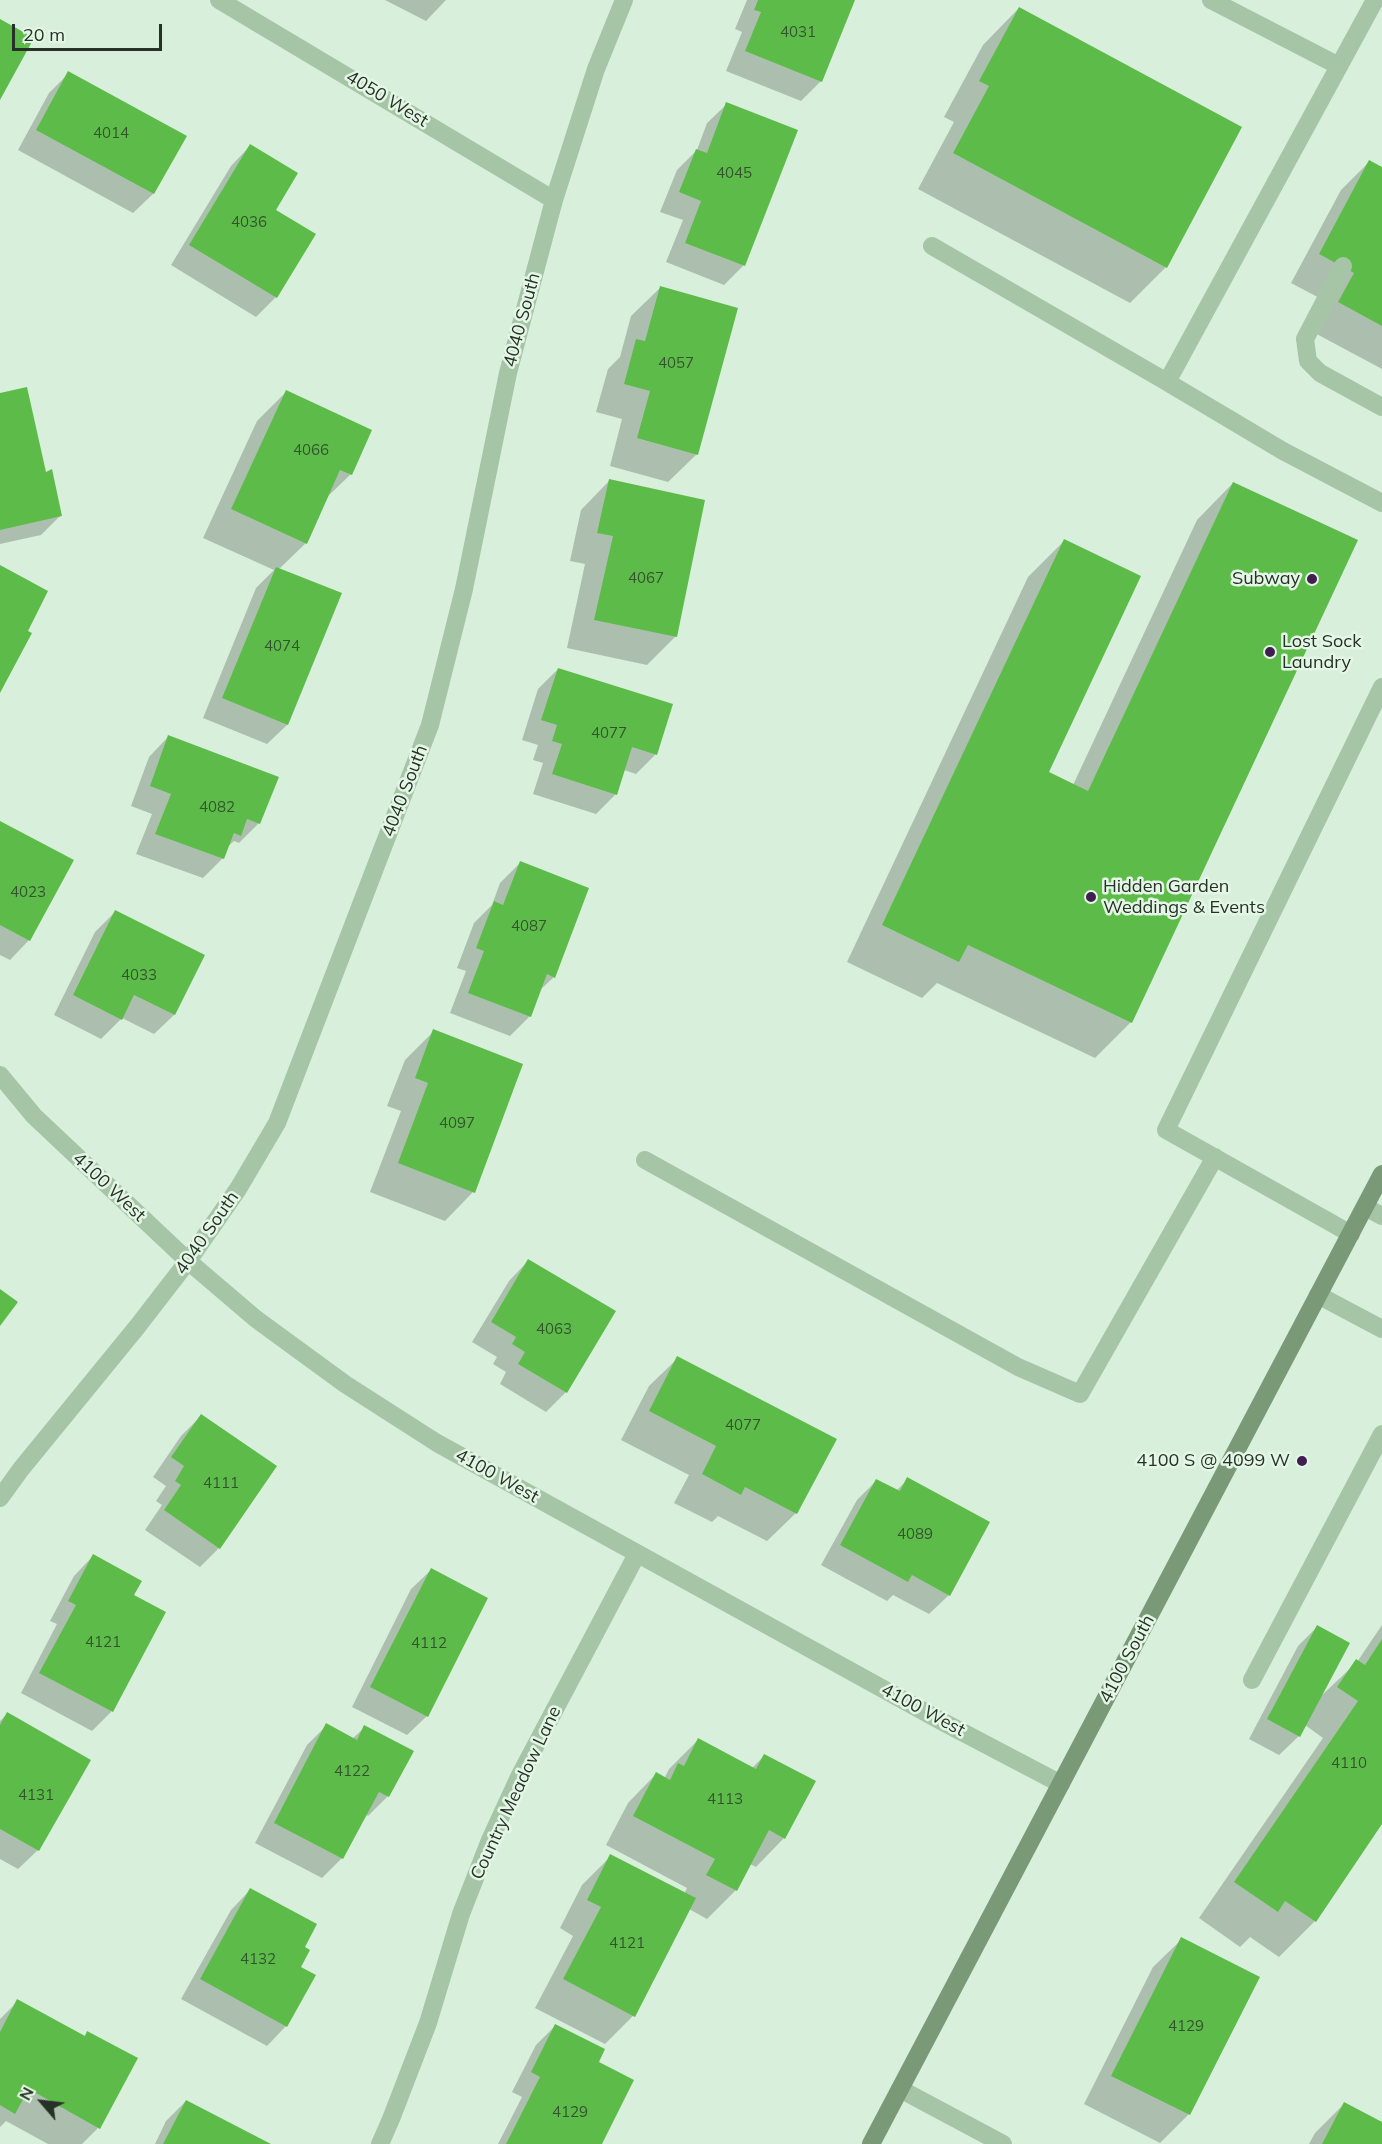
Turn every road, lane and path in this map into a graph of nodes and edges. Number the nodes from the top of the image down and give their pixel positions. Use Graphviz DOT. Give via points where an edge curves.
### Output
graph roads {
  1 [pos="219,0"];
  2 [pos="624,0"];
  3 [pos="1211,0"];
  4 [pos="1375,0"];
  5 [pos="1339,66"];
  6 [pos="554,200"];
  7 [pos="932,246"];
  8 [pos="1343,266"];
  9 [pos="1167,381"];
  10 [pos="1382,407"];
  11 [pos="1382,502"];
  12 [pos="1382,687"];
  13 [pos="0,1075"];
  14 [pos="1215,1157"];
  15 [pos="645,1160"];
  16 [pos="1382,1174"];
  17 [pos="1365,1207"];
  18 [pos="1382,1216"];
  19 [pos="1351,1234"];
  20 [pos="188,1261"];
  21 [pos="1318,1295"];
  22 [pos="1382,1329"];
  23 [pos="1382,1434"];
  24 [pos="0,1498"];
  25 [pos="637,1554"];
  26 [pos="1252,1680"];
  27 [pos="1061,1784"];
  28 [pos="900,2089"];
  29 [pos="380,2144"];
  30 [pos="871,2144"];
  31 [pos="1003,2144"];
  1 -- 6 [label="street, 4050 West"];
  2 -- 6 [label="street, 4040 South" via="596,69"];
  3 -- 5 [label="street"];
  4 -- 5 [label="street"];
  5 -- 9 [label="street"];
  6 -- 20 [label="street, 4040 South" via="508,373 464,589 430,725 277,1123"];
  7 -- 9 [label="street"];
  8 -- 10 [label="street" via="1305,339 1308,361 1320,373"];
  9 -- 11 [label="street" via="1283,451"];
  12 -- 14 [label="street" via="1166,1130"];
  13 -- 20 [label="street, 4100 West" via="34,1116"];
  14 -- 15 [label="street" via="1080,1394 1018,1367"];
  14 -- 19 [label="street"];
  16 -- 17 [label="main road, 4100 South"];
  17 -- 18 [label="street"];
  17 -- 19 [label="main road, 4100 South"];
  19 -- 21 [label="main road, 4100 South"];
  20 -- 24 [label="street, 4040 South"];
  20 -- 25 [label="street, 4100 West" via="256,1319 345,1384 437,1443"];
  21 -- 22 [label="street"];
  21 -- 27 [label="main road, 4100 South"];
  23 -- 26 [label="street"];
  25 -- 27 [label="street, 4100 West"];
  25 -- 29 [label="street, Country Meadow Lane" via="490,1840 461,1914 428,2023"];
  27 -- 28 [label="main road, 4100 South"];
  28 -- 30 [label="main road, 4100 South"];
  28 -- 31 [label="street"];
}
